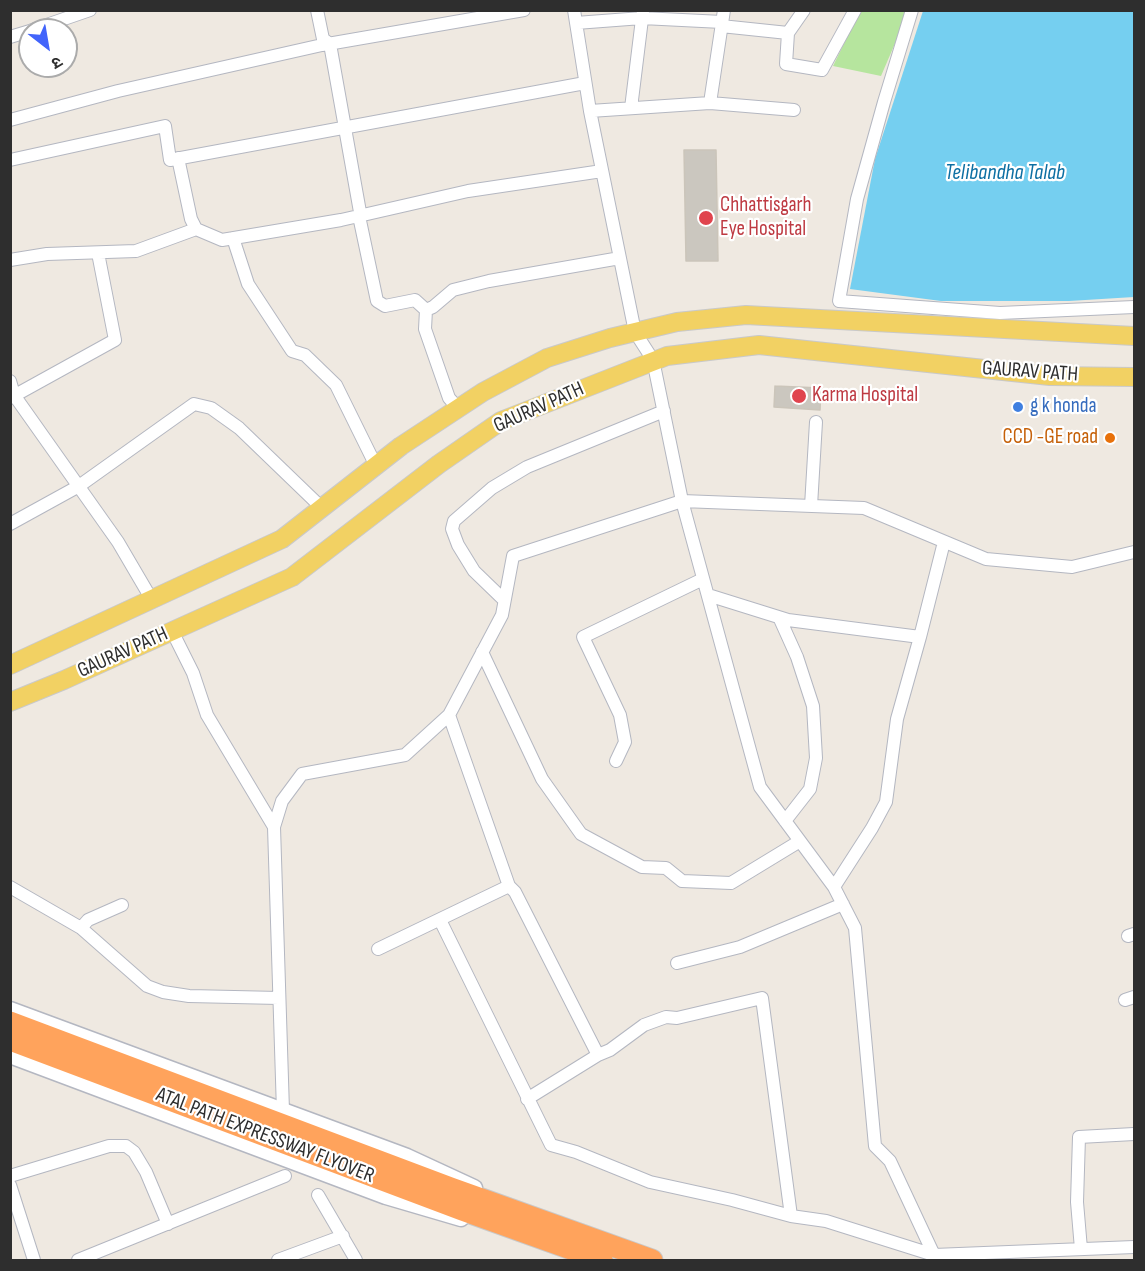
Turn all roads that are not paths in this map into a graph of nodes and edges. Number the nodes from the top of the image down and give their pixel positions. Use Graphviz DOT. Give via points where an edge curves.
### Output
graph roads {
  1 [pos="90,10"];
  2 [pos="317,10"];
  3 [pos="524,10"];
  4 [pos="804,10"];
  5 [pos="855,10"];
  6 [pos="912,10"];
  7 [pos="643,14"];
  8 [pos="575,17"];
  9 [pos="66,18"];
  10 [pos="722,20"];
  11 [pos="788,33"];
  12 [pos="330,44"];
  13 [pos="585,83"];
  14 [pos="710,104"];
  15 [pos="631,108"];
  16 [pos="794,110"];
  17 [pos="590,111"];
  18 [pos="10,120"];
  19 [pos="345,127"];
  20 [pos="178,158"];
  21 [pos="10,160"];
  22 [pos="602,171"];
  23 [pos="359,216"];
  24 [pos="196,229"];
  25 [pos="233,238"];
  26 [pos="98,254"];
  27 [pos="620,258"];
  28 [pos="10,260"];
  29 [pos="1134,307"];
  30 [pos="426,310"];
  31 [pos="635,332"];
  32 [pos="1134,336"];
  33 [pos="653,360"];
  34 [pos="1134,377"];
  35 [pos="10,381"];
  36 [pos="12,397"];
  37 [pos="458,408"];
  38 [pos="664,411"];
  39 [pos="816,422"];
  40 [pos="376,466"];
  41 [pos="79,486"];
  42 [pos="682,501"];
  43 [pos="810,506"];
  44 [pos="322,508"];
  45 [pos="10,524"];
  46 [pos="944,542"];
  47 [pos="1134,552"];
  48 [pos="703,579"];
  49 [pos="708,595"];
  50 [pos="152,600"];
  51 [pos="504,600"];
  52 [pos="779,617"];
  53 [pos="172,631"];
  54 [pos="921,637"];
  55 [pos="482,652"];
  56 [pos="10,665"];
  57 [pos="10,702"];
  58 [pos="449,715"];
  59 [pos="616,761"];
  60 [pos="785,821"];
  61 [pos="274,827"];
  62 [pos="800,841"];
  63 [pos="509,886"];
  64 [pos="10,887"];
  65 [pos="834,887"];
  66 [pos="843,904"];
  67 [pos="122,905"];
  68 [pos="440,920"];
  69 [pos="81,928"];
  70 [pos="378,949"];
  71 [pos="677,963"];
  72 [pos="279,998"];
  73 [pos="10,1010"];
  74 [pos="10,1022"];
  75 [pos="10,1040"];
  76 [pos="10,1055"];
  77 [pos="598,1055"];
  78 [pos="527,1099"];
  79 [pos="283,1111"];
  80 [pos="1134,1134"];
  81 [pos="10,1176"];
  82 [pos="285,1176"];
  83 [pos="10,1185"];
  84 [pos="318,1195"];
  85 [pos="447,1195"];
  86 [pos="791,1216"];
  87 [pos="523,1223"];
  88 [pos="168,1224"];
  89 [pos="343,1236"];
  90 [pos="1134,1247"];
  91 [pos="1081,1250"];
  92 [pos="933,1255"];
  93 [pos="101,1257"];
  94 [pos="34,1260"];
  95 [pos="78,1260"];
  96 [pos="278,1260"];
  97 [pos="356,1260"];
  98 [pos="602,1260"];
  99 [pos="652,1260"];
  1 -- 9 [label="street"];
  2 -- 12 [label="street" via="323,39"];
  3 -- 12 [label="street"];
  4 -- 11 [label="street"];
  5 -- 11 [label="street" via="822,70 786,64"];
  6 -- 29 [label="street" via="857,199 839,301 1000,313"];
  7 -- 8 [label="street"];
  7 -- 10 [label="street"];
  7 -- 15 [label="street"];
  8 -- 13 [label="street"];
  10 -- 11 [label="street"];
  10 -- 14 [label="street"];
  12 -- 18 [label="street" via="118,91"];
  12 -- 19 [label="street"];
  13 -- 17 [label="street"];
  13 -- 19 [label="street"];
  14 -- 15 [label="street"];
  14 -- 16 [label="street"];
  15 -- 17 [label="street"];
  17 -- 22 [label="street"];
  19 -- 20 [label="street"];
  19 -- 23 [label="street"];
  20 -- 21 [label="street" via="170,160 165,126"];
  20 -- 24 [label="street"];
  22 -- 23 [label="street" via="468,191"];
  22 -- 27 [label="street"];
  23 -- 25 [label="street"];
  23 -- 30 [label="street" via="377,301 385,306 415,300"];
  24 -- 25 [label="street" via="222,240"];
  24 -- 26 [label="street" via="136,251"];
  25 -- 40 [label="street" via="248,284 292,351 305,355 336,385"];
  26 -- 28 [label="street" via="47,254"];
  26 -- 36 [label="street" via="115,340"];
  27 -- 30 [label="street" via="453,290"];
  27 -- 31 [label="street"];
  30 -- 37 [label="street" via="425,329 449,398"];
  31 -- 32 [label="main road" via="677,322 746,315"];
  31 -- 33 [label="street"];
  31 -- 37 [label="main road" via="547,358"];
  33 -- 34 [label="main road, GAURAV PATH" via="759,345 1050,376"];
  33 -- 38 [label="street"];
  33 -- 53 [label="main road, GAURAV PATH" via="501,421 292,576"];
  35 -- 36 [label="street"];
  36 -- 41 [label="street"];
  37 -- 40 [label="main road"];
  38 -- 42 [label="street"];
  38 -- 51 [label="street" via="527,467 492,488 454,521 452,529 458,545 474,571"];
  39 -- 43 [label="street"];
  40 -- 44 [label="main road"];
  41 -- 44 [label="street" via="194,404 211,408 240,428"];
  41 -- 45 [label="street"];
  41 -- 50 [label="street"];
  42 -- 43 [label="street"];
  42 -- 48 [label="street"];
  42 -- 51 [label="street" via="513,556"];
  43 -- 46 [label="street" via="864,508"];
  44 -- 50 [label="main road" via="282,539"];
  46 -- 47 [label="street" via="986,559 1072,567"];
  46 -- 54 [label="street"];
  48 -- 49 [label="street"];
  48 -- 59 [label="street" via="583,637 620,715 625,742"];
  49 -- 52 [label="street"];
  49 -- 60 [label="street" via="760,787"];
  50 -- 56 [label="main road"];
  51 -- 55 [label="street" via="502,615"];
  52 -- 54 [label="street"];
  52 -- 60 [label="street" via="798,657 813,706 816,758 810,789"];
  53 -- 57 [label="main road, GAURAV PATH"];
  53 -- 61 [label="street" via="193,673 207,715"];
  54 -- 65 [label="street" via="897,719 886,801"];
  55 -- 58 [label="street"];
  55 -- 62 [label="street" via="543,779 580,834 642,867 666,868 682,881 692,882 731,883"];
  58 -- 61 [label="street" via="405,755 302,774 282,801"];
  58 -- 63 [label="street"];
  60 -- 62 [label="street"];
  61 -- 72 [label="street"];
  62 -- 65 [label="street"];
  63 -- 68 [label="street"];
  63 -- 77 [label="street"];
  64 -- 69 [label="street"];
  65 -- 66 [label="street"];
  66 -- 71 [label="street" via="740,946"];
  66 -- 92 [label="street" via="855,928 875,1146 890,1161"];
  67 -- 69 [label="street" via="88,920"];
  68 -- 70 [label="street"];
  68 -- 78 [label="street"];
  69 -- 72 [label="street" via="147,986 189,996"];
  72 -- 79 [label="street"];
  73 -- 79 [label="street"];
  74 -- 85 [label="highway, ATAL PATH EXPRESSWAY FLYOVER"];
  75 -- 85 [label="highway, ATAL PATH EXPRESSWAY FLYOVER"];
  76 -- 87 [label="street" via="386,1196 440,1213"];
  77 -- 78 [label="street"];
  77 -- 86 [label="street" via="644,1025 666,1017 677,1018 762,998"];
  78 -- 86 [label="street" via="551,1145 650,1182"];
  79 -- 87 [label="street" via="448,1175"];
  80 -- 91 [label="street" via="1079,1137 1077,1202"];
  81 -- 88 [label="street" via="109,1146 126,1146 146,1172"];
  82 -- 88 [label="street"];
  83 -- 94 [label="street"];
  84 -- 89 [label="street"];
  85 -- 87 [label="highway"];
  86 -- 92 [label="street" via="825,1221"];
  87 -- 98 [label="highway"];
  87 -- 99 [label="highway"];
  88 -- 93 [label="street"];
  89 -- 96 [label="street"];
  89 -- 97 [label="street"];
  90 -- 91 [label="street"];
  91 -- 92 [label="street"];
  93 -- 95 [label="street"];
}
